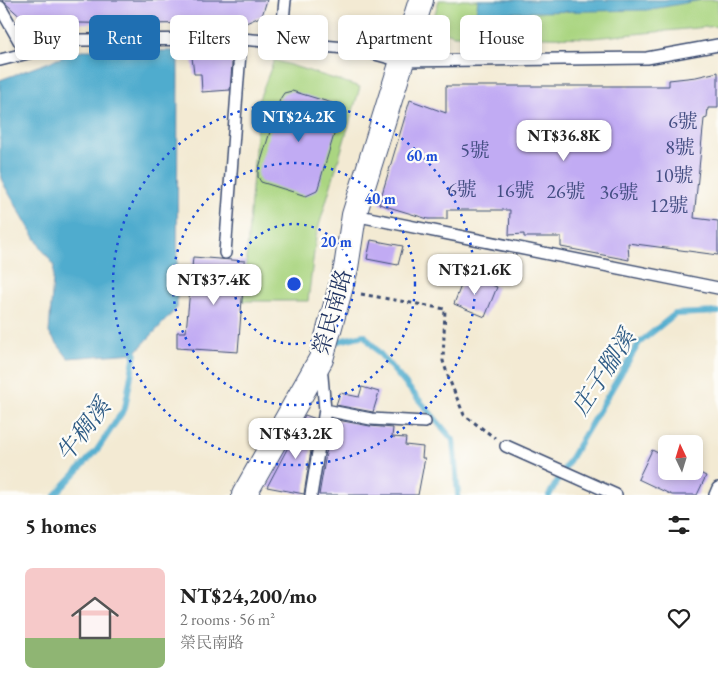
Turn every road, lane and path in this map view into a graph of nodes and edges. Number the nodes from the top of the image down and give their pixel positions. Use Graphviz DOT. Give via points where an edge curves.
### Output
graph roads {
  1 [pos="285,0"];
  2 [pos="421,0"];
  3 [pos="0,7"];
  4 [pos="284,15"];
  5 [pos="416,15"];
  6 [pos="15,34"];
  7 [pos="170,39"];
  8 [pos="79,40"];
  9 [pos="718,45"];
  10 [pos="15,56"];
  11 [pos="0,60"];
  12 [pos="239,60"];
  13 [pos="401,60"];
  14 [pos="450,60"];
  15 [pos="354,215"];
  16 [pos="225,253"];
  17 [pos="718,288"];
  18 [pos="340,291"];
  19 [pos="321,359"];
  20 [pos="325,410"];
  21 [pos="425,422"];
  22 [pos="506,446"];
  23 [pos="718,488"];
  24 [pos="244,495"];
  25 [pos="311,495"];
  26 [pos="616,495"];
  27 [pos="715,495"];
  1 -- 4 [label="lane"];
  2 -- 5 [label="street, 榮民南路"];
  3 -- 6 [label="lane"];
  7 -- 8 [label="lane"];
  9 -- 14 [label="lane" via="648,58"];
  10 -- 11 [label="lane"];
  12 -- 16 [label="lane"];
  13 -- 15 [label="street, 榮民南路"];
  15 -- 17 [label="lane"];
  15 -- 18 [label="street, 榮民南路"];
  18 -- 19 [label="street, 榮民南路"];
  18 -- 22 [label="path" via="445,309 443,361 464,415"];
  19 -- 20 [label="lane"];
  19 -- 24 [label="street, 榮民南路"];
  20 -- 21 [label="lane" via="371,419"];
  20 -- 25 [label="lane"];
  22 -- 26 [label="lane"];
  23 -- 27 [label="lane"];
}
